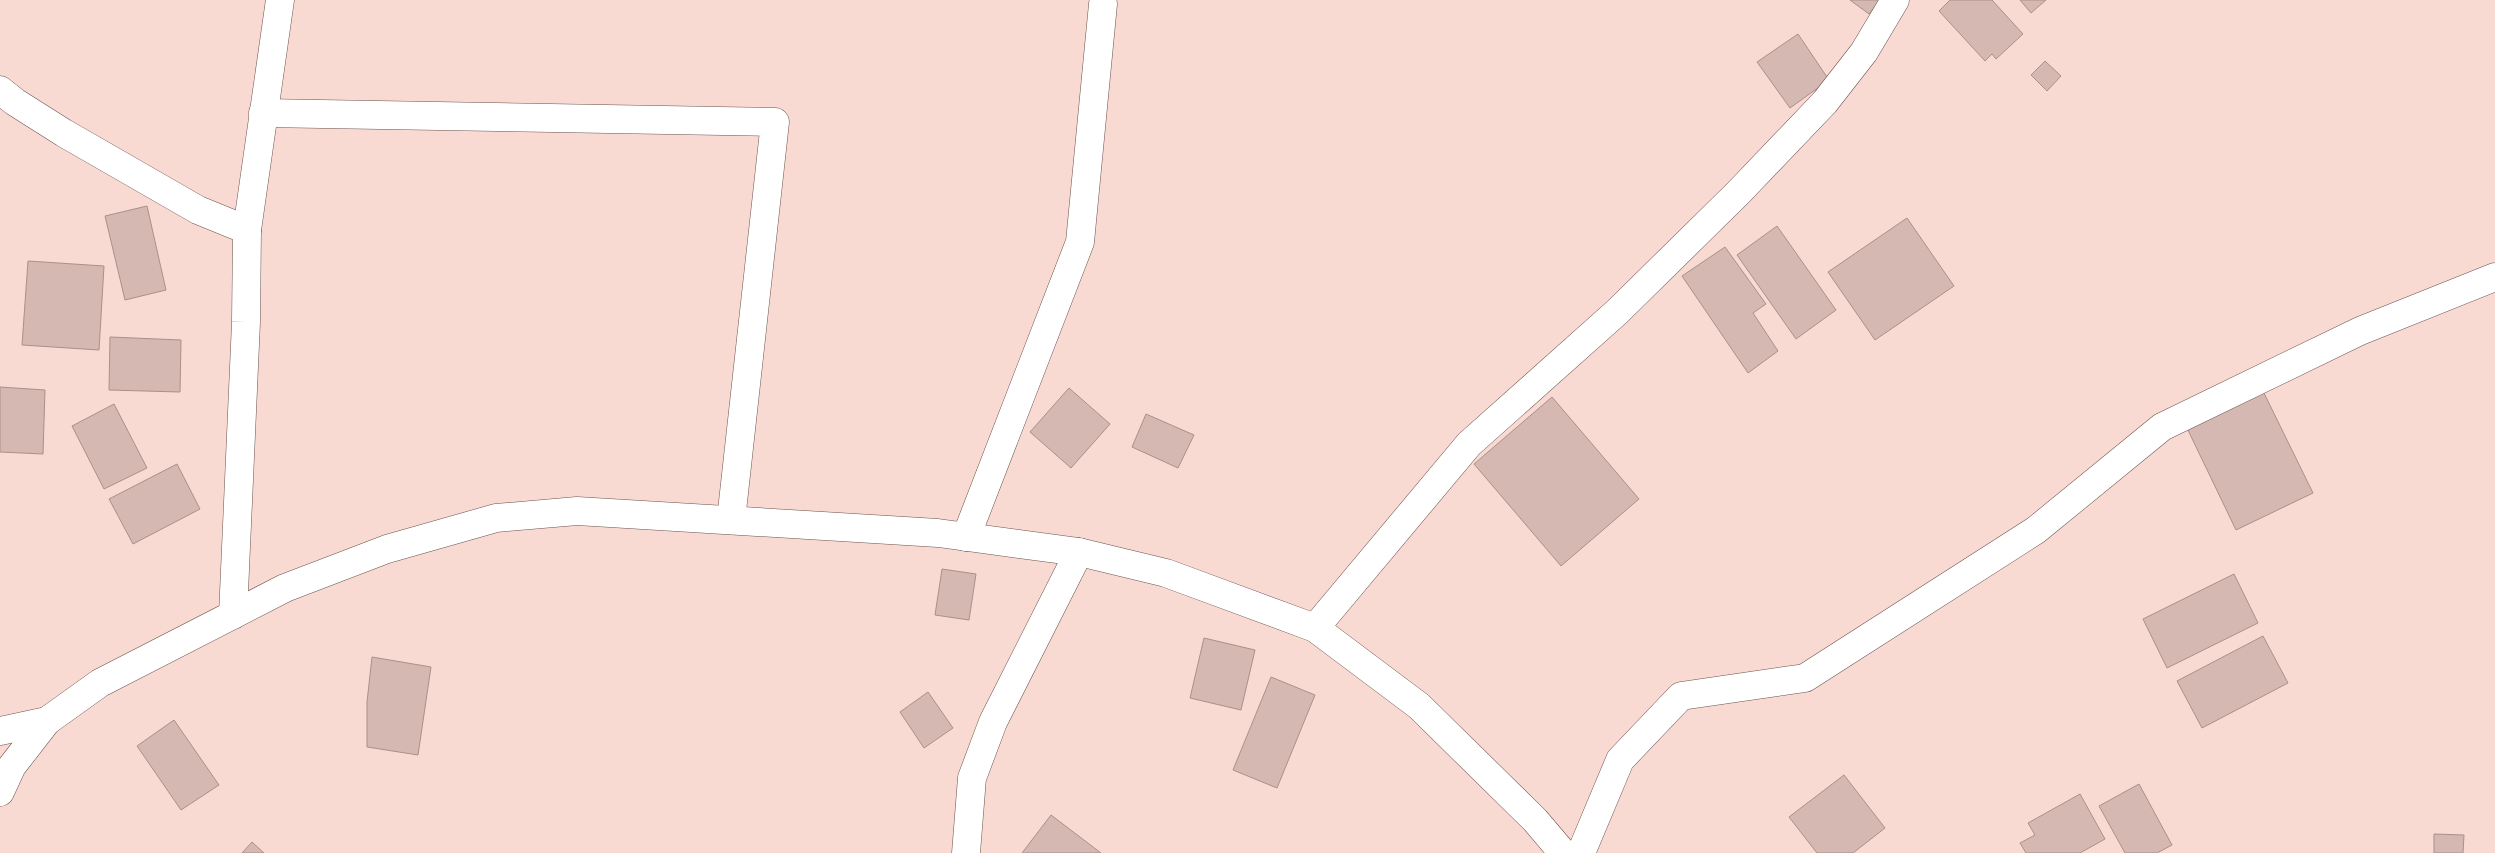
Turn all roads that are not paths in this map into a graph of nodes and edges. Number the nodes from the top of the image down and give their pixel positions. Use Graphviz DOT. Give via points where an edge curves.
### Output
graph roads {
  1 [pos="280,0"];
  2 [pos="1895,0"];
  3 [pos="1103,4"];
  4 [pos="0,90"];
  5 [pos="263,113"];
  6 [pos="247,230"];
  7 [pos="2495,277"];
  8 [pos="731,520"];
  9 [pos="966,537"];
  10 [pos="1079,552"];
  11 [pos="233,615"];
  12 [pos="1315,628"];
  13 [pos="47,721"];
  14 [pos="0,731"];
  15 [pos="0,792"];
  16 [pos="966,853"];
  17 [pos="1563,853"];
  18 [pos="1581,853"];
  1 -- 5 [label="street"];
  2 -- 12 [label="street" via="1864,52 1824,102 1739,192 1617,312 1469,444"];
  3 -- 9 [label="street" via="1080,242"];
  4 -- 6 [label="street" via="64,133 198,210"];
  5 -- 6 [label="street"];
  5 -- 8 [label="street" via="775,122"];
  6 -- 11 [label="street"];
  7 -- 18 [label="street" via="2360,331 2162,426 2036,530 1805,678 1682,696 1620,760"];
  8 -- 9 [label="street"];
  8 -- 11 [label="street" via="576,511 496,518 387,549 285,588"];
  9 -- 10 [label="street"];
  10 -- 12 [label="street" via="1166,573"];
  10 -- 16 [label="street" via="993,722 972,778"];
  11 -- 13 [label="street" via="100,683"];
  12 -- 17 [label="street" via="1419,706 1535,820"];
  13 -- 14 [label="street"];
  13 -- 15 [label="street" via="12,766"];
}
